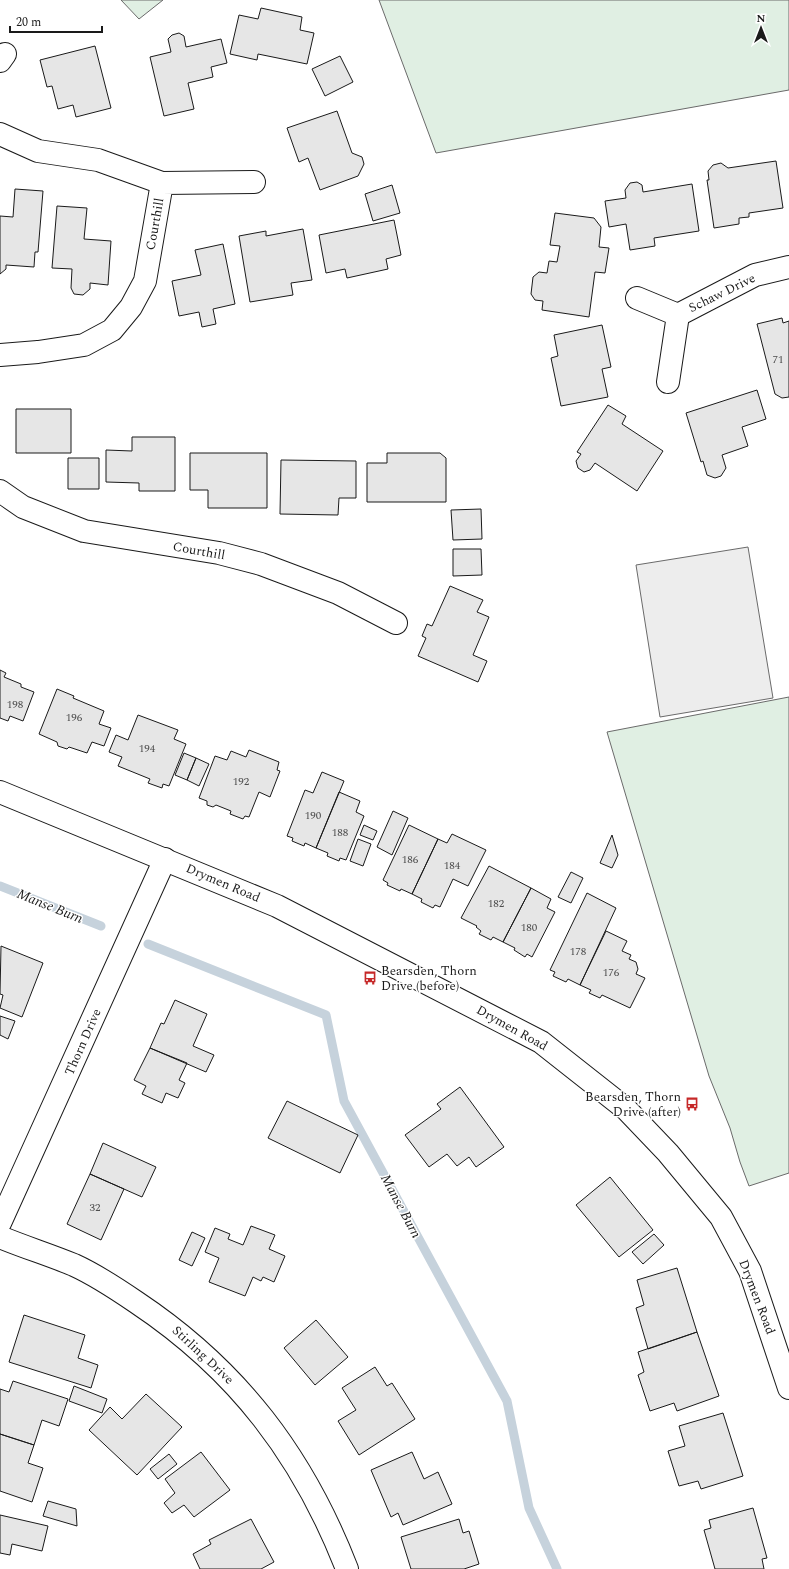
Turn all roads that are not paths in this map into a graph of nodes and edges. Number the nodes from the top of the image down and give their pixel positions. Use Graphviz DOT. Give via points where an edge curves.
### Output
graph roads {
  1 [pos="0,134"];
  2 [pos="254,182"];
  3 [pos="162,183"];
  4 [pos="789,267"];
  5 [pos="637,298"];
  6 [pos="678,315"];
  7 [pos="0,355"];
  8 [pos="668,382"];
  9 [pos="0,491"];
  10 [pos="396,623"];
  11 [pos="0,792"];
  12 [pos="165,859"];
  13 [pos="0,1223"];
  14 [pos="0,1237"];
  15 [pos="789,1388"];
  16 [pos="347,1569"];
  1 -- 3 [label="street, Courthill" via="38,151 98,160"];
  2 -- 3 [label="street, Courthill"];
  3 -- 7 [label="street, Courthill" via="145,281 131,307 112,330 84,345"];
  4 -- 6 [label="street, Schaw Drive" via="755,275"];
  5 -- 6 [label="street, Schaw Drive"];
  6 -- 8 [label="street, Schaw Drive"];
  9 -- 10 [label="street, Courthill" via="23,507 84,531 218,553 261,564 338,593"];
  11 -- 12 [label="street, Drymen Road"];
  12 -- 13 [label="street, Thorn Drive"];
  12 -- 15 [label="street, Drymen Road" via="277,906 541,1042 626,1109 668,1153 721,1217 750,1271"];
  14 -- 16 [label="street, Stirling Drive" via="75,1266 114,1288 169,1324 216,1364 264,1418 298,1466 333,1534"];
}
